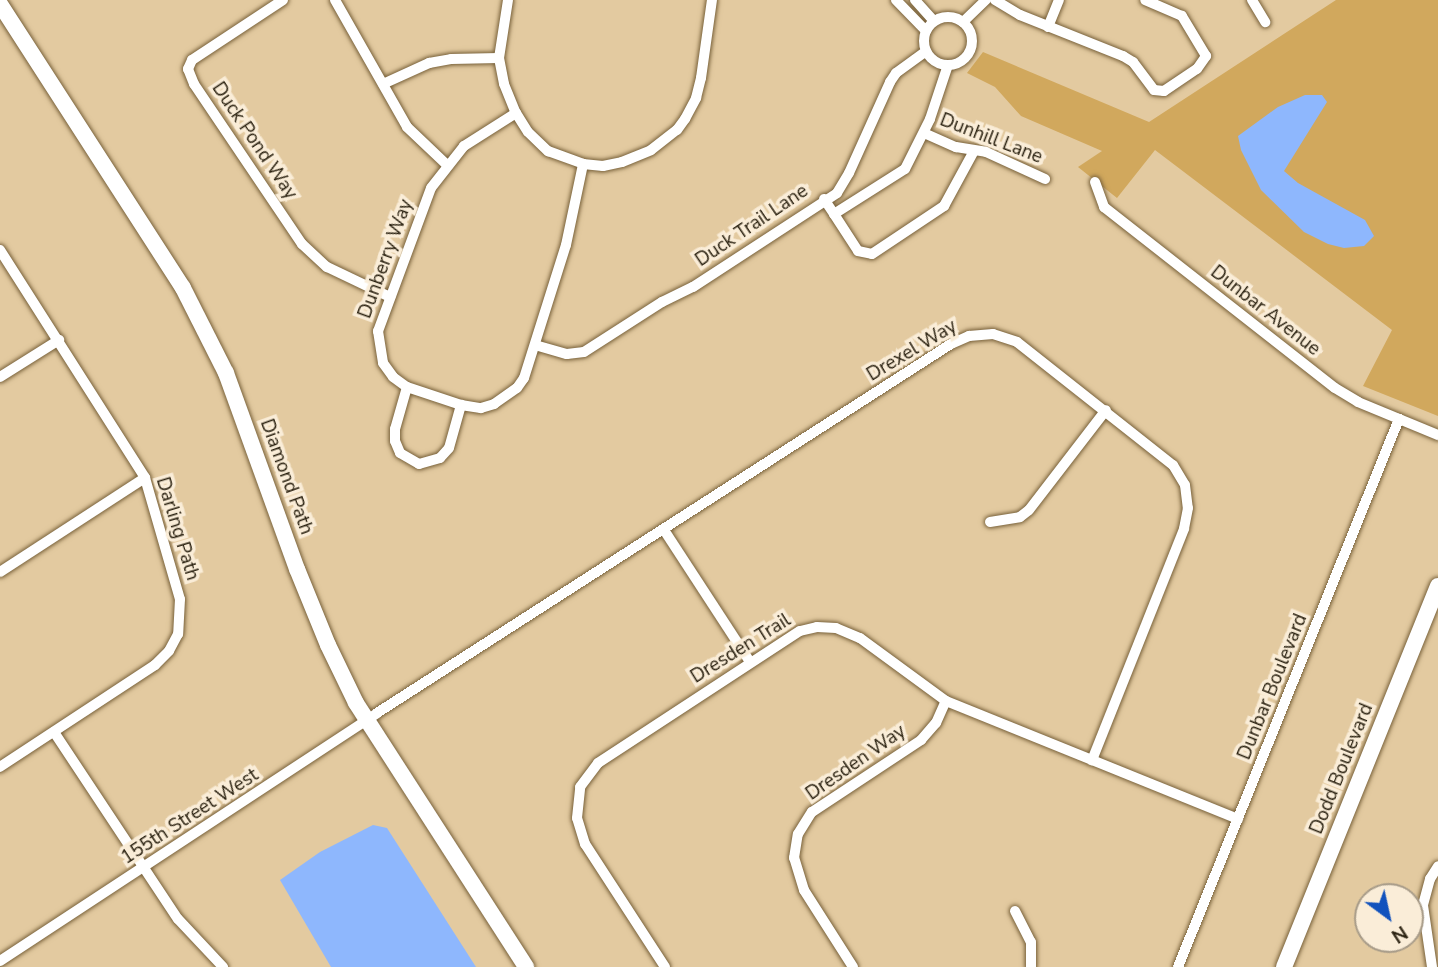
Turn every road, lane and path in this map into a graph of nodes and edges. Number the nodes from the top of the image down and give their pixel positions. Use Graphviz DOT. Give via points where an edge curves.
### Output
graph roads {
  1 [pos="283,0"];
  2 [pos="335,0"];
  3 [pos="508,0"];
  4 [pos="712,0"];
  5 [pos="896,0"];
  6 [pos="915,0"];
  7 [pos="986,0"];
  8 [pos="995,0"];
  9 [pos="1059,0"];
  10 [pos="1146,0"];
  11 [pos="1252,0"];
  12 [pos="0,4"];
  13 [pos="934,21"];
  14 [pos="963,22"];
  15 [pos="1265,22"];
  16 [pos="1048,27"];
  17 [pos="926,31"];
  18 [pos="926,51"];
  19 [pos="499,58"];
  20 [pos="948,65"];
  21 [pos="383,84"];
  22 [pos="516,113"];
  23 [pos="924,133"];
  24 [pos="974,151"];
  25 [pos="583,164"];
  26 [pos="447,165"];
  27 [pos="1045,179"];
  28 [pos="1096,183"];
  29 [pos="824,199"];
  30 [pos="834,214"];
  31 [pos="0,250"];
  32 [pos="390,297"];
  33 [pos="58,340"];
  34 [pos="536,345"];
  35 [pos="0,377"];
  36 [pos="407,387"];
  37 [pos="461,405"];
  38 [pos="1106,410"];
  39 [pos="1399,419"];
  40 [pos="1438,435"];
  41 [pos="145,478"];
  42 [pos="990,522"];
  43 [pos="664,530"];
  44 [pos="0,572"];
  45 [pos="1438,586"];
  46 [pos="750,662"];
  47 [pos="946,701"];
  48 [pos="399,702"];
  49 [pos="367,721"];
  50 [pos="54,732"];
  51 [pos="1091,760"];
  52 [pos="0,766"];
  53 [pos="1238,819"];
  54 [pos="1438,866"];
  55 [pos="143,869"];
  56 [pos="1015,911"];
  57 [pos="3,962"];
  58 [pos="223,967"];
  59 [pos="526,967"];
  60 [pos="665,967"];
  61 [pos="853,967"];
  62 [pos="1031,967"];
  63 [pos="1178,967"];
  64 [pos="1284,967"];
  65 [pos="1432,967"];
  1 -- 32 [label="street, Duck Pond Way" via="192,60 188,69 302,244 327,267"];
  2 -- 21 [label="street"];
  3 -- 19 [label="street"];
  4 -- 25 [label="street" via="696,98 677,130 651,150 622,162"];
  5 -- 17 [label="street"];
  6 -- 13 [label="street"];
  7 -- 14 [label="street"];
  8 -- 16 [label="street"];
  9 -- 16 [label="street"];
  10 -- 16 [label="street" via="1182,16 1206,56 1197,69 1164,91 1154,90 1124,56"];
  11 -- 15 [label="street"];
  12 -- 49 [label="street, Diamond Path" via="183,288 226,373 328,645"];
  13 -- 14 [label="street" via="946,17"];
  13 -- 17 [label="street"];
  14 -- 20 [label="street" via="971,33 971,47 963,59"];
  17 -- 18 [label="street"];
  18 -- 20 [label="street" via="935,61"];
  18 -- 29 [label="street, Duck Trail Lane" via="896,73 842,186"];
  19 -- 21 [label="street" via="451,59"];
  19 -- 22 [label="street"];
  20 -- 23 [label="street"];
  21 -- 26 [label="street" via="407,127"];
  22 -- 25 [label="street" via="548,151"];
  22 -- 26 [label="street, Dunberry Way" via="480,134"];
  23 -- 24 [label="street, Dunhill Lane"];
  23 -- 30 [label="street" via="905,169"];
  24 -- 27 [label="street, Dunhill Lane"];
  24 -- 30 [label="street" via="944,206 880,250 865,255 858,251"];
  25 -- 34 [label="street, Dunberry Way" via="572,225"];
  26 -- 32 [label="street, Dunberry Way" via="419,215"];
  28 -- 39 [label="street, Dunbar Avenue" via="1104,207 1335,388"];
  29 -- 30 [label="street"];
  29 -- 34 [label="street, Duck Trail Lane" via="693,287 584,352 566,354"];
  31 -- 33 [label="street, Darling Path"];
  32 -- 36 [label="street, Dunberry Way" via="378,331 378,347 393,377"];
  33 -- 35 [label="street"];
  33 -- 41 [label="street, Darling Path"];
  34 -- 37 [label="street, Dunberry Way" via="524,378 512,392 481,408"];
  36 -- 37 [label="street, Dunberry Way"];
  36 -- 37 [label="street" via="394,429 395,441 400,453 419,464 440,458 449,449"];
  38 -- 42 [label="street" via="1029,510 1020,517"];
  38 -- 43 [label="street, Drexel Way" via="1017,342 993,334 969,336"];
  38 -- 51 [label="street, Drexel Way" via="1173,465 1185,485 1188,508 1184,529"];
  39 -- 40 [label="street, Dunbar Avenue"];
  39 -- 53 [label="street, Dunbar Boulevard"];
  41 -- 44 [label="street"];
  41 -- 50 [label="street, Darling Path" via="180,599 178,634 155,665"];
  43 -- 46 [label="street"];
  43 -- 48 [label="street, Drexel Way"];
  45 -- 64 [label="street, Dodd Boulevard"];
  46 -- 47 [label="street, Dresden Trail" via="800,632 836,628 860,638"];
  46 -- 60 [label="street, Dresden Trail" via="598,763 580,787 576,818 585,844"];
  47 -- 51 [label="street, Dresden Trail"];
  47 -- 61 [label="street, Dresden Way" via="921,740 812,812 799,834 794,858 804,890"];
  48 -- 49 [label="street, 155th Street West"];
  49 -- 55 [label="street, 155th Street West"];
  49 -- 59 [label="street, Diamond Path"];
  50 -- 52 [label="street, Darling Path"];
  50 -- 55 [label="street"];
  51 -- 53 [label="street, Dresden Trail"];
  53 -- 63 [label="street, Dunbar Boulevard"];
  54 -- 65 [label="street" via="1423,905"];
  55 -- 57 [label="street, 155th Street West"];
  55 -- 58 [label="street" via="178,919"];
  56 -- 62 [label="street" via="1031,942"];
}
